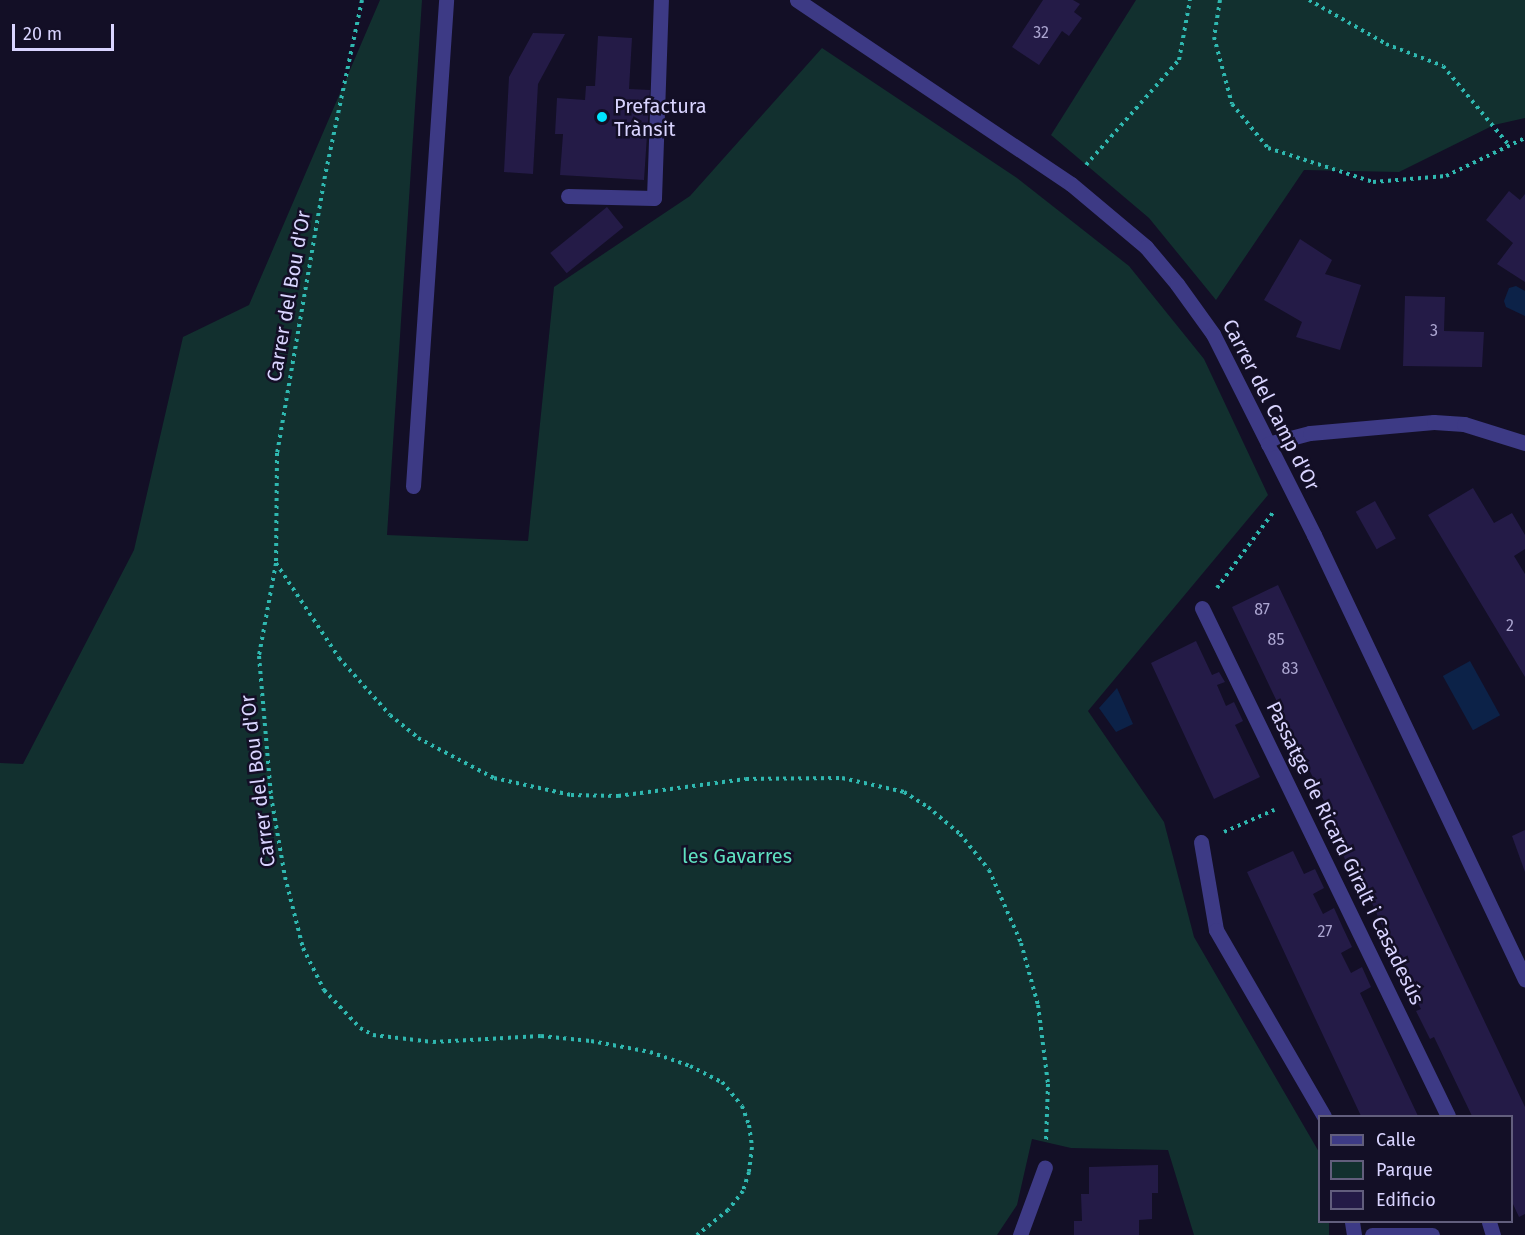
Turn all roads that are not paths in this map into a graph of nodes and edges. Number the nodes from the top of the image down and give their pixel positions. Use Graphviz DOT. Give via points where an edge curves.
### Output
graph roads {
  1 [pos="446,0"];
  2 [pos="661,0"];
  3 [pos="797,0"];
  4 [pos="568,196"];
  5 [pos="1525,443"];
  6 [pos="1268,444"];
  7 [pos="413,486"];
  8 [pos="1202,608"];
  9 [pos="1201,842"];
  10 [pos="1525,979"];
  11 [pos="1323,1115"];
  12 [pos="1448,1115"];
  13 [pos="1045,1167"];
  14 [pos="1020,1235"];
  15 [pos="1372,1235"];
  16 [pos="1432,1235"];
  1 -- 7 [label="street"];
  2 -- 4 [label="street" via="654,198"];
  3 -- 6 [label="street, Carrer del Camp d'Or" via="1071,184 1146,247 1213,334"];
  5 -- 6 [label="street" via="1464,424 1434,422 1310,433"];
  6 -- 10 [label="street, Carrer del Camp d'Or"];
  8 -- 12 [label="street, Passatge de Ricard Giralt i Casadesús" via="1298,799"];
  9 -- 11 [label="street" via="1216,930"];
  13 -- 14 [label="street"];
  15 -- 16 [label="street"];
}
